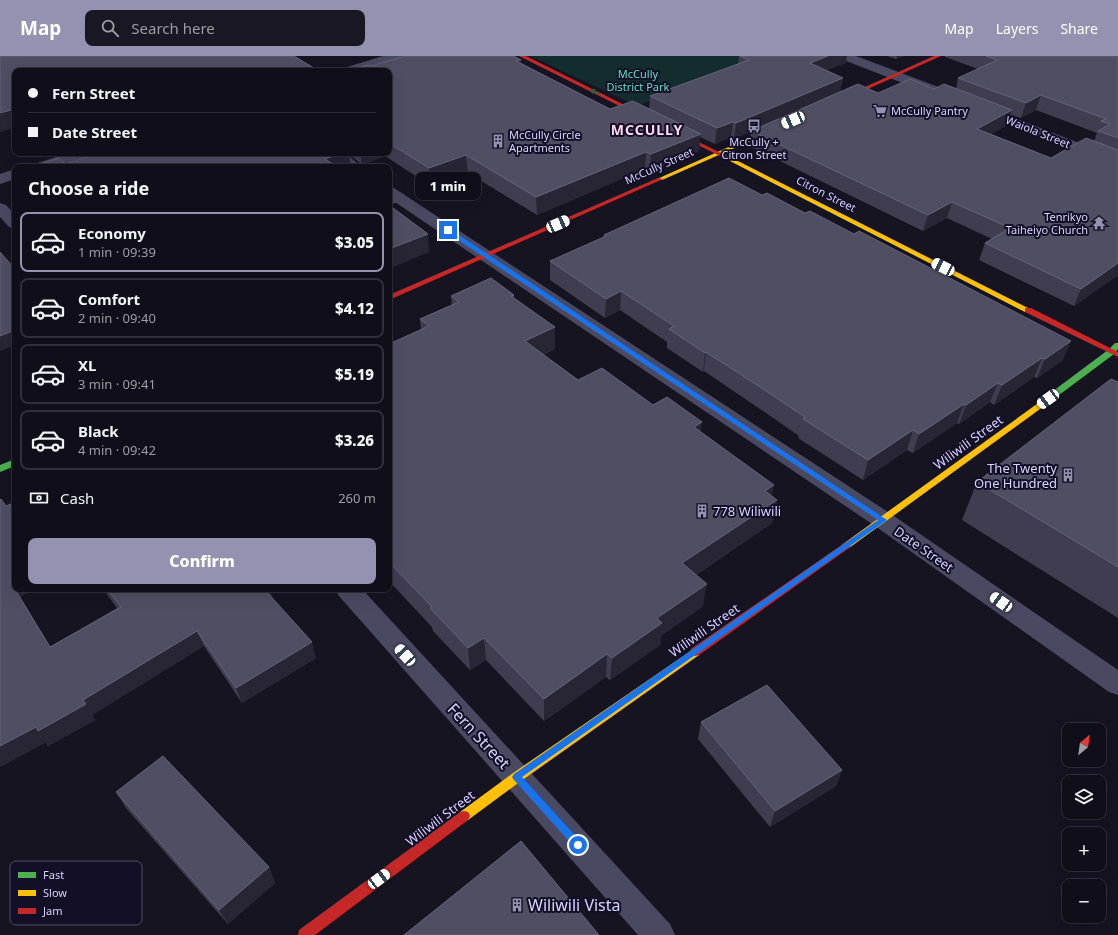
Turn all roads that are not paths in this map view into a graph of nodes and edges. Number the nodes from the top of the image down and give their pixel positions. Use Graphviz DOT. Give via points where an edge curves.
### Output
graph roads {
  1 [pos="396,56"];
  2 [pos="522,56"];
  3 [pos="846,56"];
  4 [pos="938,56"];
  5 [pos="358,68"];
  6 [pos="895,75"];
  7 [pos="945,95"];
  8 [pos="830,104"];
  9 [pos="967,104"];
  10 [pos="786,123"];
  11 [pos="718,153"];
  12 [pos="74,156"];
  13 [pos="339,156"];
  14 [pos="1118,163"];
  15 [pos="48,164"];
  16 [pos="351,164"];
  17 [pos="12,175"];
  18 [pos="0,179"];
  19 [pos="392,196"];
  20 [pos="0,208"];
  21 [pos="12,221"];
  22 [pos="485,256"];
  23 [pos="392,297"];
  24 [pos="1118,345"];
  25 [pos="1115,354"];
  26 [pos="12,463"];
  27 [pos="0,469"];
  28 [pos="883,520"];
  29 [pos="350,592"];
  30 [pos="1118,684"];
  31 [pos="517,777"];
  32 [pos="304,935"];
  33 [pos="659,935"];
  1 -- 5 [label="street"];
  11 -- 2 [label="street, Citron Street, one-way"];
  3 -- 6 [label="street"];
  4 -- 6 [label="street"];
  6 -- 7 [label="street"];
  6 -- 8 [label="street"];
  9 -- 14 [label="street, Waiola Street"];
  10 -- 11 [label="street, McCully Street"];
  11 -- 22 [label="street, McCully Street"];
  11 -- 25 [label="street, Citron Street"];
  12 -- 15 [label="street"];
  13 -- 16 [label="street"];
  17 -- 18 [label="street"];
  19 -- 22 [label="street, Date Street"];
  20 -- 21 [label="street"];
  22 -- 23 [label="street, McCully Street"];
  22 -- 28 [label="street, Date Street"];
  24 -- 25 [label="street, Wiliwili Street"];
  25 -- 28 [label="street, Wiliwili Street"];
  26 -- 27 [label="street"];
  28 -- 30 [label="street, Date Street"];
  28 -- 31 [label="street, Wiliwili Street"];
  29 -- 31 [label="street, Fern Street"];
  31 -- 32 [label="street, Wiliwili Street"];
  31 -- 33 [label="street, Fern Street"];
}
